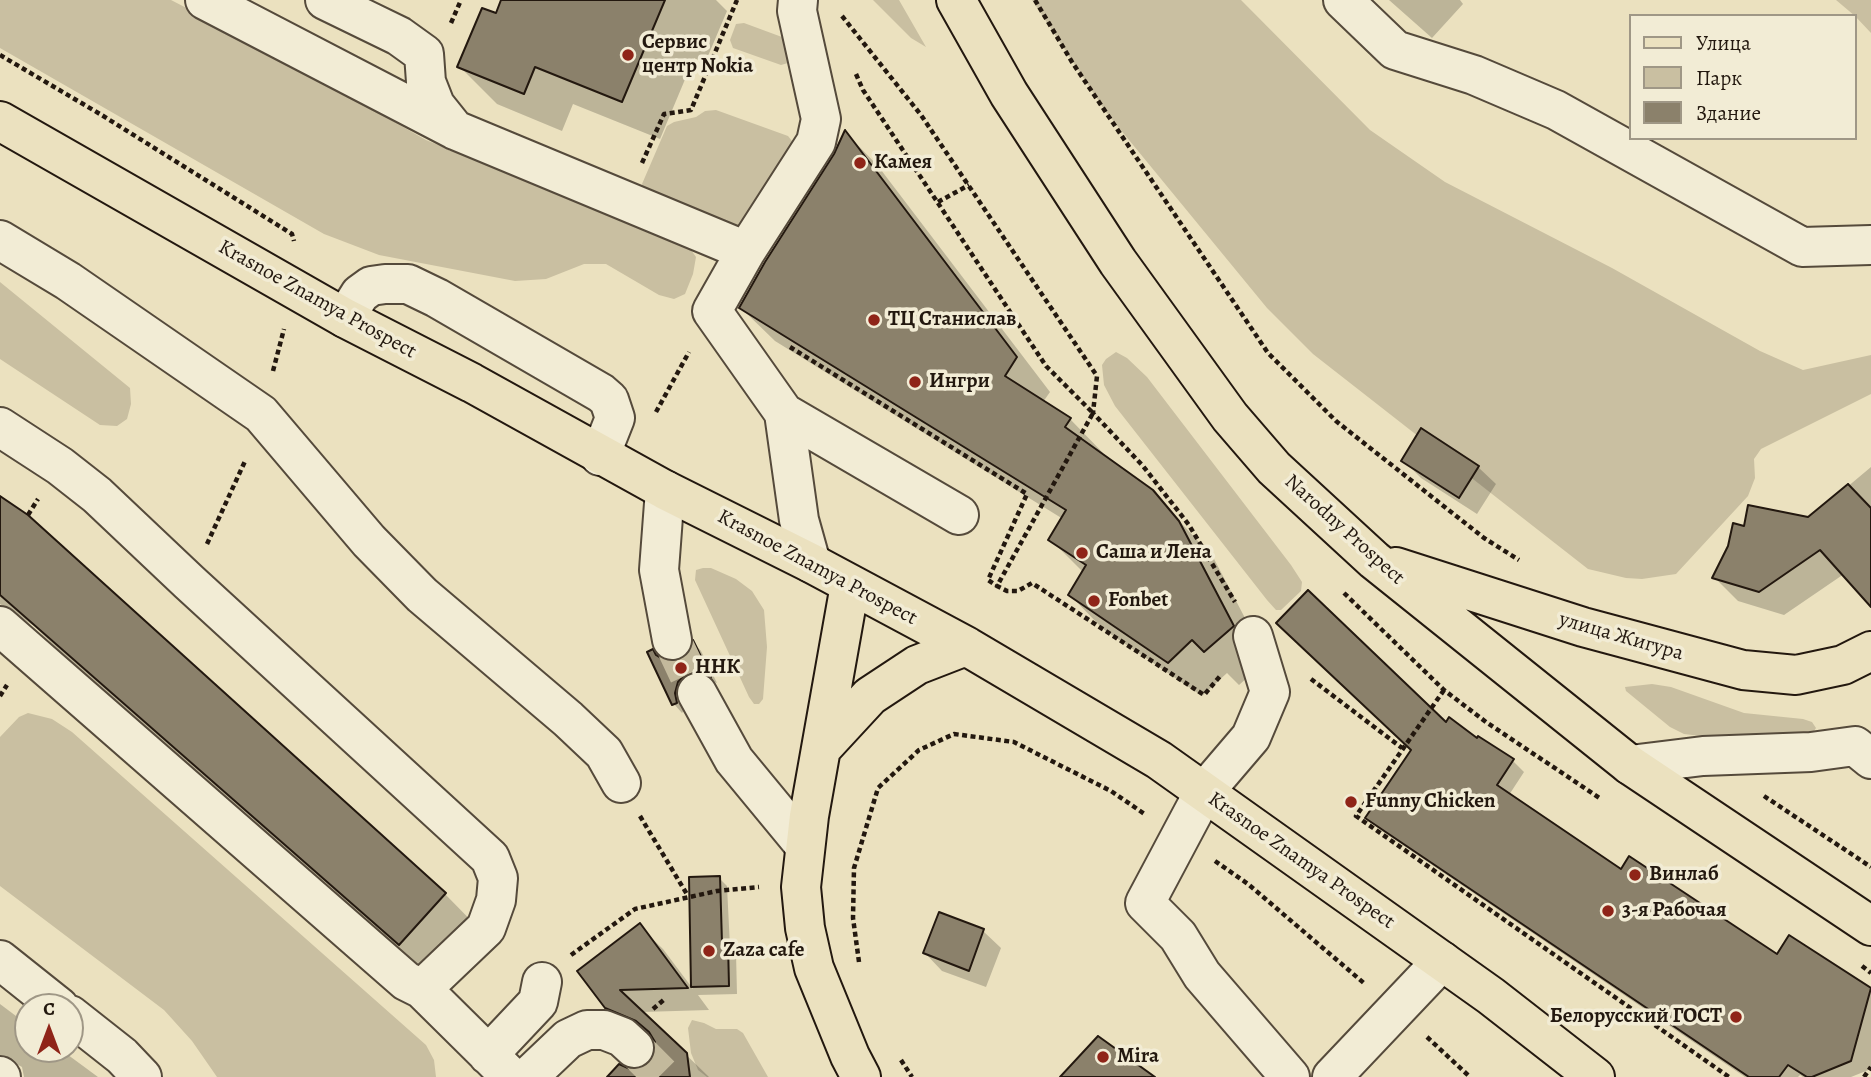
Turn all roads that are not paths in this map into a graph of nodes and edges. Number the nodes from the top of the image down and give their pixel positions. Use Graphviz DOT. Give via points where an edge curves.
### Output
graph roads {
  1 [pos="205,0"];
  2 [pos="325,0"];
  3 [pos="798,0"];
  4 [pos="956,0"];
  5 [pos="1343,0"];
  6 [pos="0,121"];
  7 [pos="455,130"];
  8 [pos="0,240"];
  9 [pos="1871,245"];
  10 [pos="746,251"];
  11 [pos="345,318"];
  12 [pos="784,414"];
  13 [pos="0,427"];
  14 [pos="600,456"];
  15 [pos="665,490"];
  16 [pos="959,515"];
  17 [pos="1374,560"];
  18 [pos="811,563"];
  19 [pos="850,585"];
  20 [pos="0,626"];
  21 [pos="1253,636"];
  22 [pos="672,640"];
  23 [pos="966,646"];
  24 [pos="1871,651"];
  25 [pos="697,693"];
  26 [pos="821,749"];
  27 [pos="1871,759"];
  28 [pos="1630,765"];
  29 [pos="621,783"];
  30 [pos="1204,792"];
  31 [pos="805,846"];
  32 [pos="1871,926"];
  33 [pos="0,960"];
  34 [pos="1442,961"];
  35 [pos="554,971"];
  36 [pos="422,989"];
  37 [pos="42,993"];
  38 [pos="84,1026"];
  39 [pos="634,1048"];
  40 [pos="499,1066"];
  41 [pos="142,1077"];
  42 [pos="528,1077"];
  43 [pos="861,1077"];
  44 [pos="1290,1077"];
  45 [pos="1332,1077"];
  46 [pos="1595,1077"];
  1 -- 7 [label="street"];
  2 -- 7 [label="street" via="399,36 424,54 426,82 435,105"];
  3 -- 10 [label="street" via="821,119 819,130 816,142"];
  4 -- 17 [label="main road, Narodny Prospect" via="1009,94 1111,251 1230,417 1275,468"];
  5 -- 9 [label="street" via="1395,50 1474,75 1556,110 1802,247"];
  6 -- 11 [label="main road, Krasnoe Znamya Prospect"];
  7 -- 10 [label="street"];
  8 -- 29 [label="street" via="68,281 261,414 378,550 422,595 604,753"];
  10 -- 12 [label="street" via="712,312"];
  11 -- 14 [label="main road, Krasnoe Znamya Prospect"];
  11 -- 14 [label="street" via="371,286 408,284 437,298 609,400 615,418"];
  12 -- 16 [label="street"];
  12 -- 18 [label="street" via="799,520"];
  13 -- 36 [label="street" via="97,495 490,858 498,878 486,928"];
  14 -- 15 [label="main road, Krasnoe Znamya Prospect"];
  15 -- 18 [label="main road, Krasnoe Znamya Prospect"];
  15 -- 22 [label="street" via="660,570"];
  17 -- 24 [label="main road, улица Жигура" via="1583,627 1743,670 1796,674 1843,665"];
  17 -- 28 [label="main road, Narodny Prospect"];
  18 -- 19 [label="main road, Krasnoe Znamya Prospect"];
  19 -- 23 [label="main road, Krasnoe Znamya Prospect"];
  19 -- 26 [label="main road"];
  20 -- 36 [label="street" via="406,981"];
  21 -- 30 [label="street" via="1270,692 1251,737"];
  23 -- 26 [label="main road" via="917,665 870,696"];
  23 -- 30 [label="main road, Krasnoe Znamya Prospect" via="1159,760"];
  25 -- 31 [label="street" via="734,760"];
  26 -- 31 [label="main road"];
  27 -- 28 [label="street" via="1856,746"];
  28 -- 32 [label="main road, Narodny Prospect"];
  30 -- 34 [label="main road, Krasnoe Znamya Prospect"];
  30 -- 44 [label="street" via="1145,903 1178,936 1202,975"];
  31 -- 43 [label="main road" via="801,887 814,968"];
  33 -- 37 [label="street"];
  34 -- 45 [label="street"];
  34 -- 46 [label="main road, Krasnoe Znamya Prospect"];
  35 -- 40 [label="street"];
  36 -- 40 [label="street"];
  38 -- 41 [label="street"];
  39 -- 42 [label="street" via="604,1030 587,1030 568,1039"];
}
